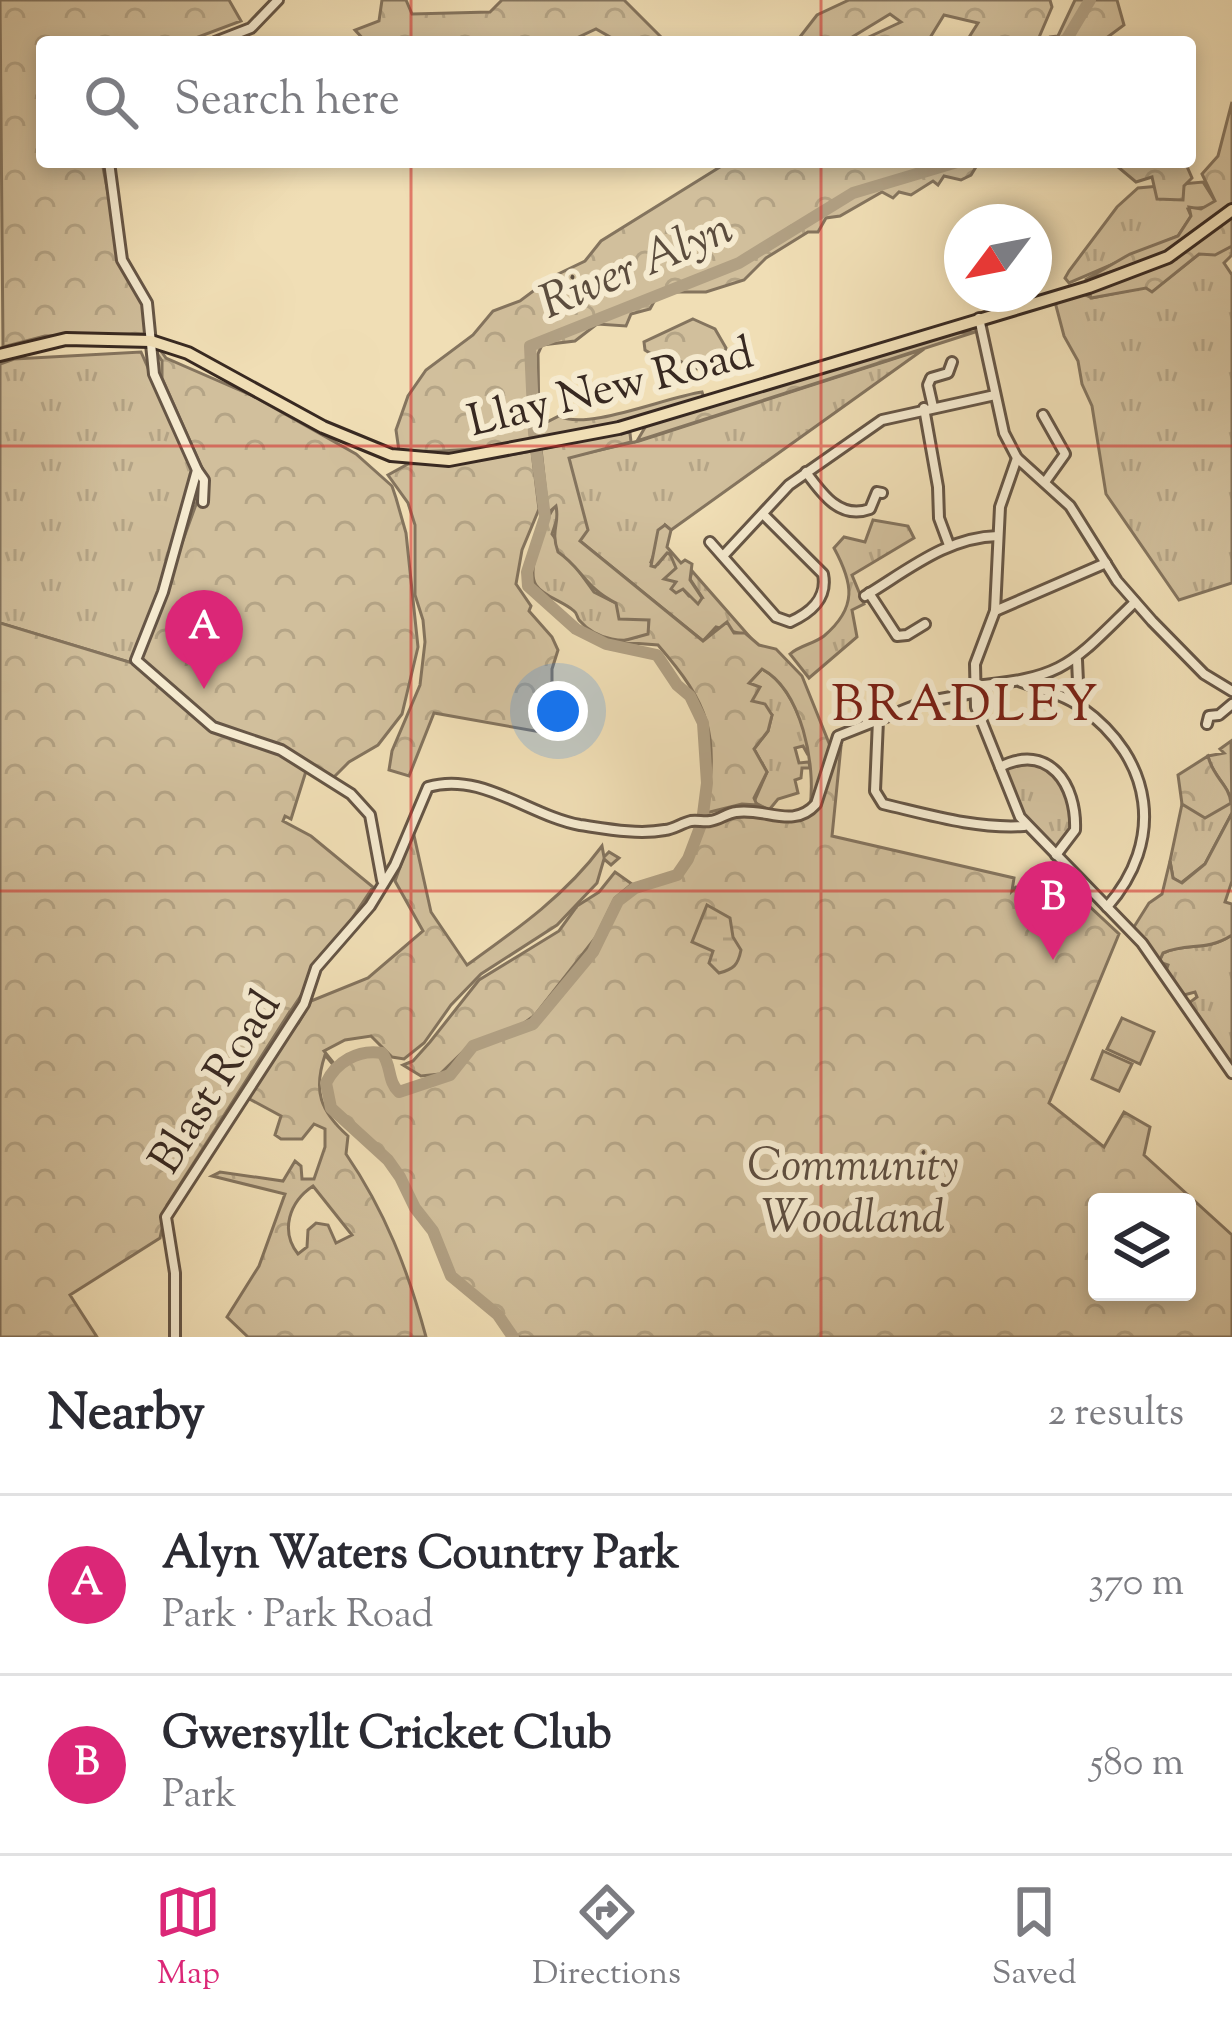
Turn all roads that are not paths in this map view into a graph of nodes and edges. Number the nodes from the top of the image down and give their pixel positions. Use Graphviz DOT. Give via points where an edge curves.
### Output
graph roads {
  1 [pos="278,0"];
  2 [pos="230,36"];
  3 [pos="110,168"];
  4 [pos="1232,210"];
  5 [pos="979,318"];
  6 [pos="151,341"];
  7 [pos="0,355"];
  8 [pos="952,362"];
  9 [pos="995,395"];
  10 [pos="928,407"];
  11 [pos="1043,415"];
  12 [pos="1017,458"];
  13 [pos="197,470"];
  14 [pos="806,472"];
  15 [pos="1045,482"];
  16 [pos="877,492"];
  17 [pos="203,502"];
  18 [pos="763,514"];
  19 [pos="998,536"];
  20 [pos="710,542"];
  21 [pos="949,545"];
  22 [pos="723,556"];
  23 [pos="1106,563"];
  24 [pos="1135,602"];
  25 [pos="995,610"];
  26 [pos="922,624"];
  27 [pos="1077,660"];
  28 [pos="1021,682"];
  29 [pos="973,690"];
  30 [pos="1232,691"];
  31 [pos="1232,704"];
  32 [pos="1079,706"];
  33 [pos="1208,718"];
  34 [pos="878,720"];
  35 [pos="1000,767"];
  36 [pos="1026,826"];
  37 [pos="1056,855"];
  38 [pos="382,881"];
  39 [pos="1107,908"];
  40 [pos="1232,1073"];
  41 [pos="175,1337"];
  1 -- 2 [label="street" via="251,28"];
  3 -- 6 [label="street" via="122,260 147,303"];
  4 -- 5 [label="main road, Llay New Road" via="1156,264"];
  5 -- 6 [label="main road, Llay New Road" via="619,428 449,460 391,455"];
  5 -- 9 [label="street"];
  6 -- 7 [label="main road, Llay New Road" via="66,339"];
  6 -- 13 [label="street" via="154,374"];
  8 -- 10 [label="street" via="948,373 931,378"];
  9 -- 10 [label="street"];
  9 -- 12 [label="street"];
  10 -- 14 [label="street" via="882,420"];
  10 -- 21 [label="street"];
  11 -- 15 [label="street" via="1065,454"];
  12 -- 15 [label="street"];
  12 -- 19 [label="street" via="1001,496"];
  13 -- 17 [label="street"];
  13 -- 38 [label="street" via="136,660 213,727 280,749 351,794 370,815"];
  14 -- 16 [label="street" via="836,507 870,509"];
  14 -- 18 [label="street"];
  15 -- 23 [label="street" via="1074,510"];
  18 -- 22 [label="street"];
  18 -- 22 [label="street" via="823,574 821,599 790,622 776,617"];
  19 -- 21 [label="street"];
  19 -- 25 [label="street"];
  20 -- 22 [label="street"];
  21 -- 26 [label="street" via="867,595 897,636"];
  23 -- 24 [label="street"];
  23 -- 25 [label="street"];
  24 -- 27 [label="street"];
  24 -- 30 [label="street" via="1204,674"];
  25 -- 29 [label="street"];
  27 -- 28 [label="street"];
  27 -- 32 [label="street"];
  28 -- 29 [label="street"];
  28 -- 32 [label="street"];
  29 -- 34 [label="street"];
  29 -- 35 [label="street"];
  31 -- 33 [label="street"];
  32 -- 39 [label="street" via="1132,765 1146,811 1138,861"];
  34 -- 36 [label="street" via="874,791 883,803 948,820"];
  34 -- 38 [label="street, Blast Road" via="838,736 816,804 786,818 734,812 641,832 576,824 503,794 445,782 428,787"];
  35 -- 36 [label="street"];
  35 -- 37 [label="street" via="1038,760 1072,793 1076,830"];
  36 -- 37 [label="street"];
  37 -- 39 [label="street"];
  38 -- 41 [label="street, Blast Road" via="316,968 304,1004 166,1217"];
  39 -- 40 [label="street" via="1155,959"];
}
